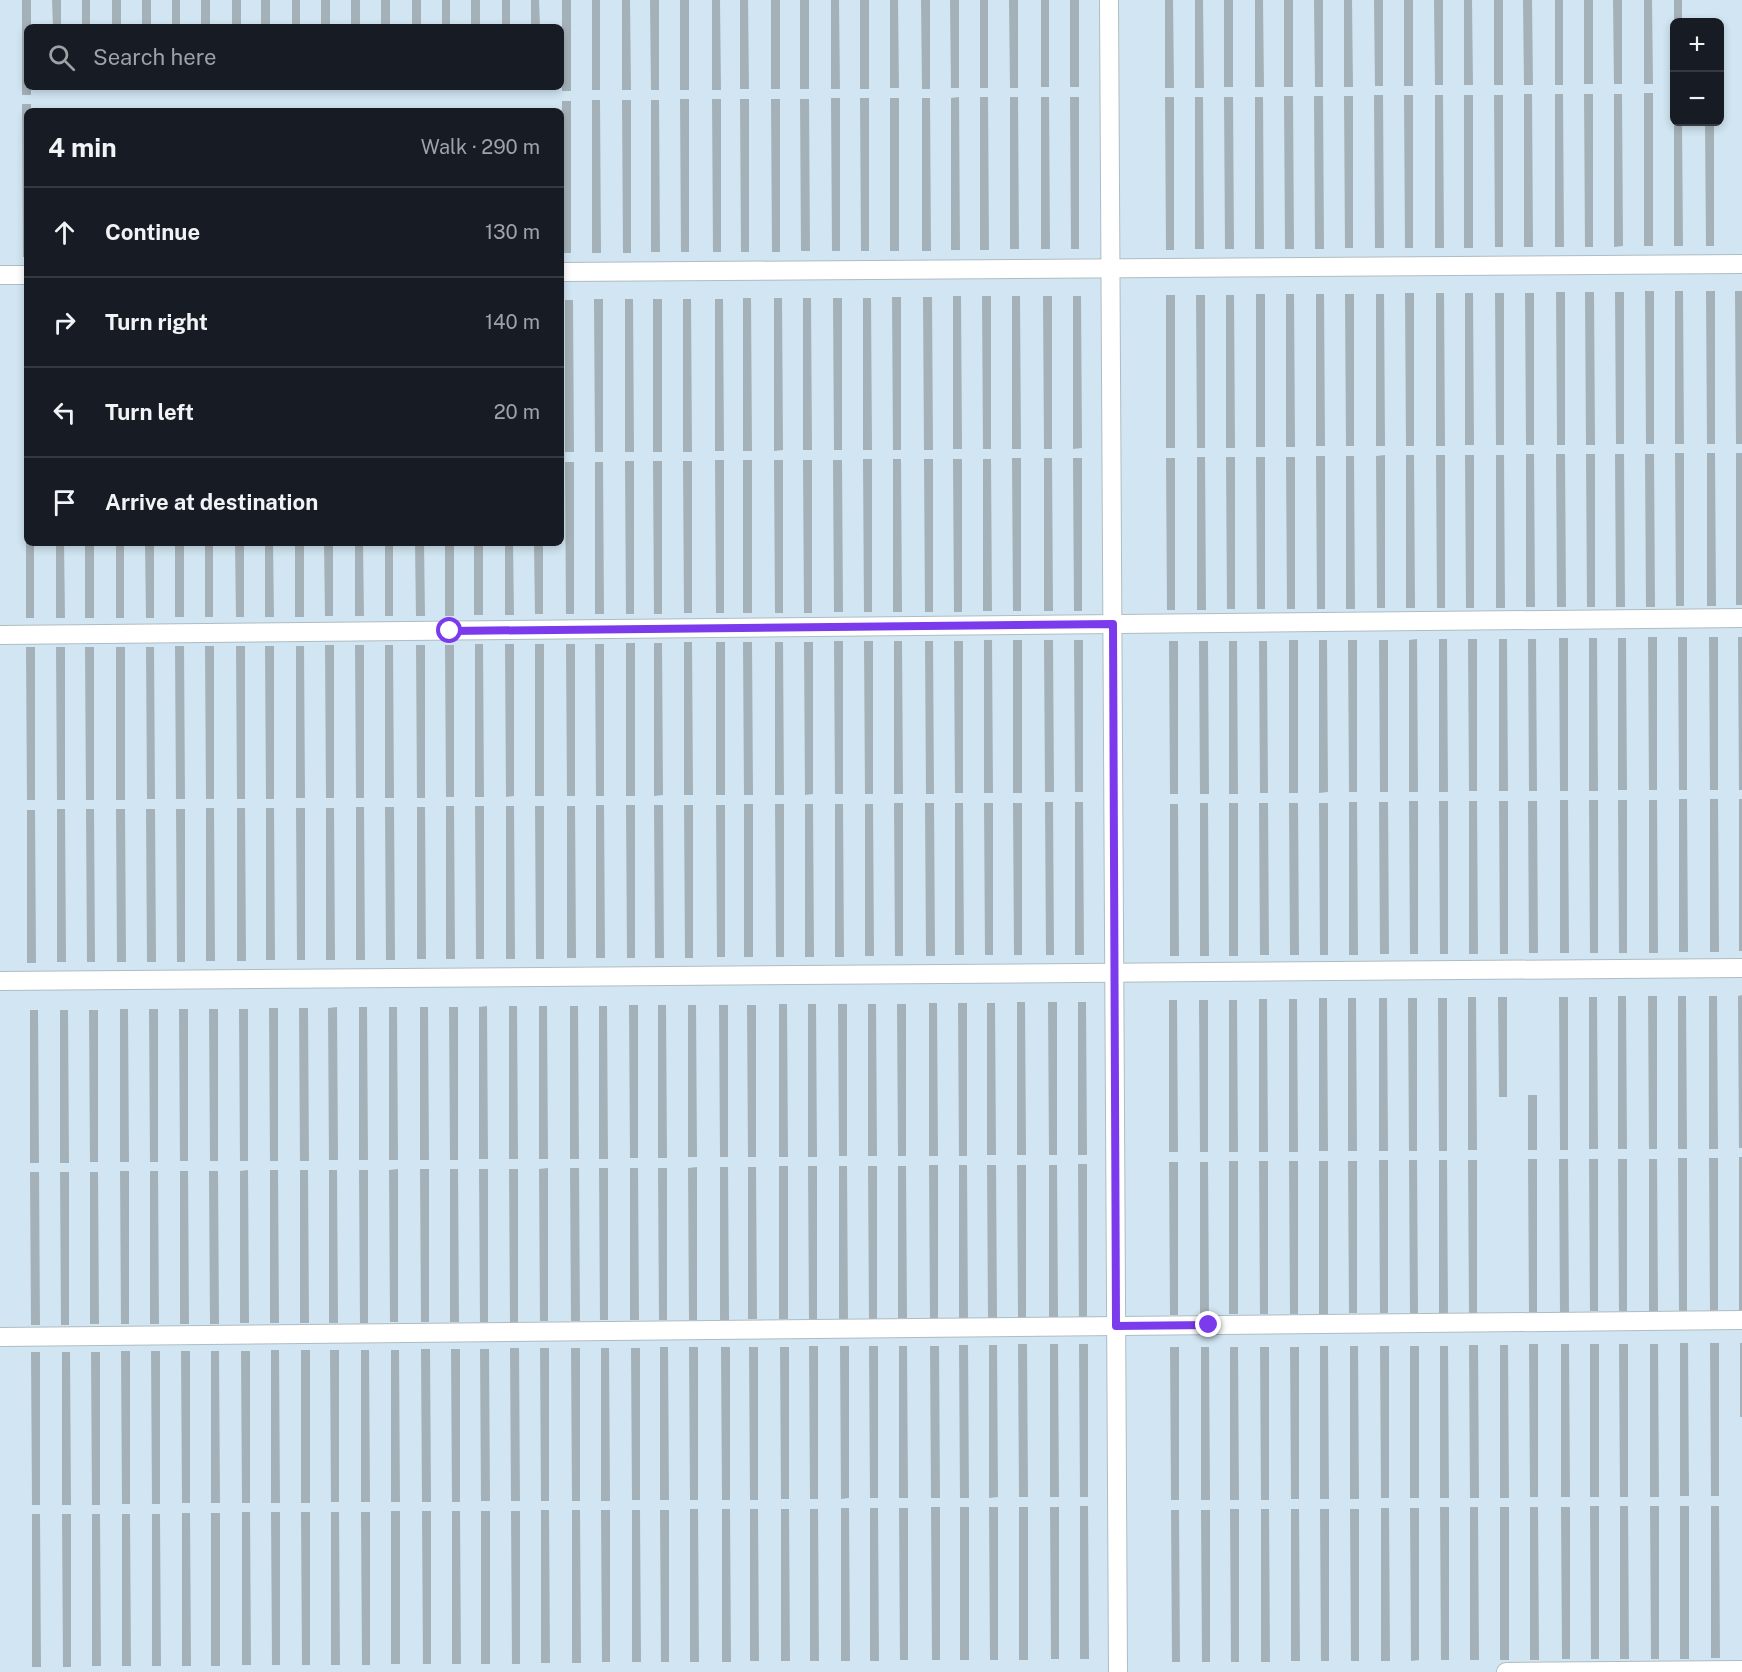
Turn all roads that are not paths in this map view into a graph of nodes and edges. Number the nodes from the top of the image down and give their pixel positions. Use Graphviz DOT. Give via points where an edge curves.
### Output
graph roads {
  1 [pos="1109,0"];
  2 [pos="1742,264"];
  3 [pos="1111,268"];
  4 [pos="564,272"];
  5 [pos="0,275"];
  6 [pos="24,275"];
  7 [pos="1742,618"];
  8 [pos="1113,624"];
  9 [pos="0,635"];
  10 [pos="1742,968"];
  11 [pos="1114,973"];
  12 [pos="0,981"];
  13 [pos="1742,1320"];
  14 [pos="1116,1326"];
  15 [pos="0,1337"];
  16 [pos="1742,1670"];
  17 [pos="1118,1672"];
  18 [pos="1506,1672"];
  1 -- 3 [label="lane"];
  2 -- 3 [label="lane"];
  3 -- 4 [label="lane"];
  3 -- 8 [label="lane"];
  5 -- 6 [label="lane"];
  7 -- 8 [label="lane"];
  8 -- 9 [label="lane"];
  8 -- 11 [label="lane"];
  10 -- 11 [label="lane"];
  11 -- 12 [label="lane"];
  11 -- 14 [label="lane"];
  13 -- 14 [label="lane"];
  14 -- 15 [label="lane"];
  14 -- 17 [label="lane"];
  16 -- 18 [label="lane"];
}
